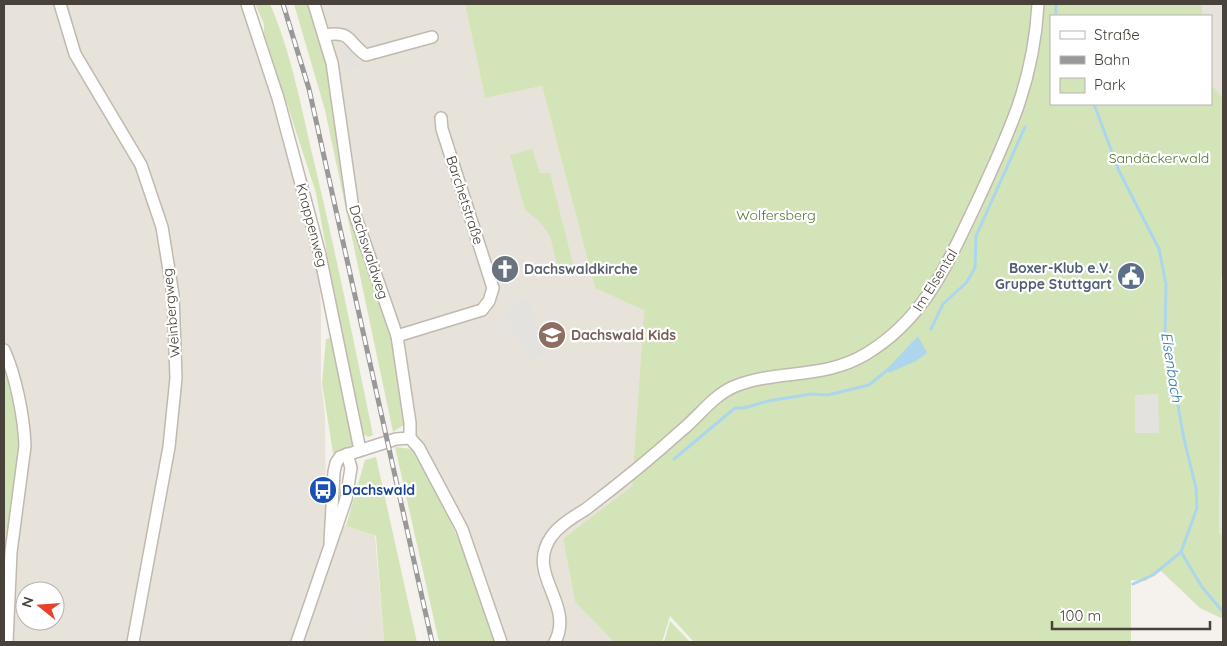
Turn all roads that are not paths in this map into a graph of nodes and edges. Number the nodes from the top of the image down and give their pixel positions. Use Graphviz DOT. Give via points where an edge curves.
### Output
graph roads {
  1 [pos="60,4"];
  2 [pos="247,4"];
  3 [pos="314,4"];
  4 [pos="1038,4"];
  5 [pos="325,35"];
  6 [pos="432,37"];
  7 [pos="441,118"];
  8 [pos="397,336"];
  9 [pos="4,350"];
  10 [pos="410,438"];
  11 [pos="360,450"];
  12 [pos="7,642"];
  13 [pos="133,642"];
  14 [pos="296,642"];
  15 [pos="501,642"];
  16 [pos="555,642"];
  1 -- 13 [label="street, Weinbergweg" via="75,54 141,165 162,226 173,295 176,378 170,447"];
  2 -- 11 [label="street, Knappenweg" via="278,98 320,255"];
  3 -- 5 [label="street, Dachswaldweg"];
  4 -- 16 [label="street, Im Elsental" via="1033,57 1011,128 950,262 916,314 866,354 845,364 732,387 622,482 559,528 544,551 544,568 561,616"];
  5 -- 6 [label="street" via="346,35 366,55"];
  5 -- 8 [label="street, Dachswaldweg" via="353,209"];
  7 -- 8 [label="street, Barchetstraße" via="493,288 490,301 482,310"];
  8 -- 10 [label="street, Dachswaldweg"];
  9 -- 12 [label="street" via="25,432 11,552"];
  10 -- 11 [label="street"];
  10 -- 15 [label="street" via="419,448 462,529"];
  11 -- 14 [label="street" via="340,457 336,463 330,542"];
}
